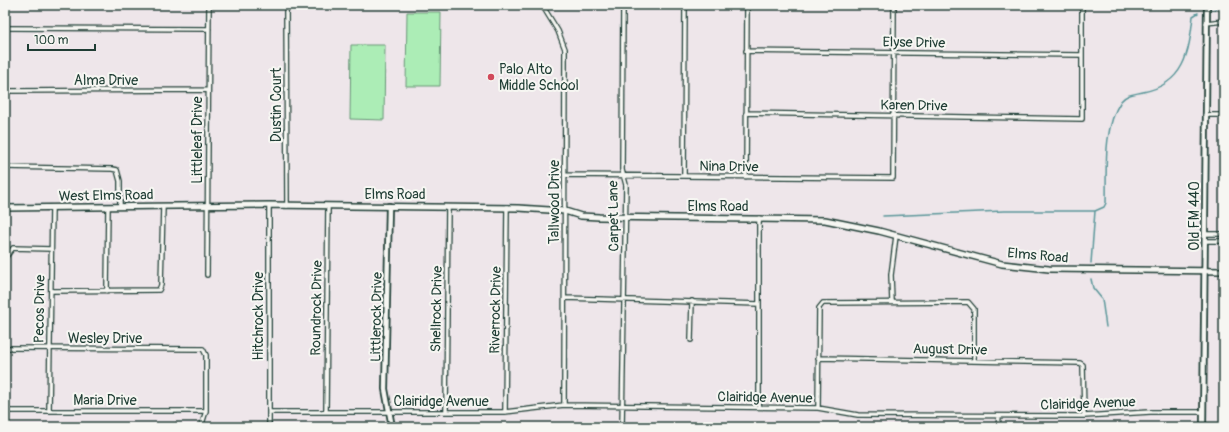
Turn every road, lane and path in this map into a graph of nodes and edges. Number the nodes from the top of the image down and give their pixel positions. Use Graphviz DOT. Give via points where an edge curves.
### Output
graph roads {
  1 [pos="209,5"];
  2 [pos="286,5"];
  3 [pos="543,5"];
  4 [pos="623,5"];
  5 [pos="685,5"];
  6 [pos="746,5"];
  7 [pos="894,5"];
  8 [pos="1082,5"];
  9 [pos="1207,5"];
  10 [pos="1224,22"];
  11 [pos="1206,23"];
  12 [pos="5,28"];
  13 [pos="209,29"];
  14 [pos="746,51"];
  15 [pos="894,53"];
  16 [pos="1082,55"];
  17 [pos="208,90"];
  18 [pos="5,91"];
  19 [pos="746,114"];
  20 [pos="1205,115"];
  21 [pos="1224,115"];
  22 [pos="893,116"];
  23 [pos="5,167"];
  24 [pos="565,175"];
  25 [pos="623,176"];
  26 [pos="684,176"];
  27 [pos="746,177"];
  28 [pos="208,205"];
  29 [pos="269,205"];
  30 [pos="163,206"];
  31 [pos="287,206"];
  32 [pos="328,206"];
  33 [pos="389,206"];
  34 [pos="108,207"];
  35 [pos="120,207"];
  36 [pos="448,207"];
  37 [pos="5,208"];
  38 [pos="52,208"];
  39 [pos="507,208"];
  40 [pos="565,211"];
  41 [pos="625,218"];
  42 [pos="759,218"];
  43 [pos="1205,234"];
  44 [pos="1224,234"];
  45 [pos="896,236"];
  46 [pos="1204,241"];
  47 [pos="1224,241"];
  48 [pos="51,248"];
  49 [pos="5,258"];
  50 [pos="1204,271"];
  51 [pos="1224,271"];
  52 [pos="207,275"];
  53 [pos="51,291"];
  54 [pos="107,291"];
  55 [pos="565,298"];
  56 [pos="623,299"];
  57 [pos="692,301"];
  58 [pos="892,302"];
  59 [pos="759,304"];
  60 [pos="690,340"];
  61 [pos="5,348"];
  62 [pos="50,349"];
  63 [pos="818,358"];
  64 [pos="974,360"];
  65 [pos="564,405"];
  66 [pos="622,406"];
  67 [pos="758,407"];
  68 [pos="818,408"];
  69 [pos="5,411"];
  70 [pos="49,411"];
  71 [pos="206,411"];
  72 [pos="326,411"];
  73 [pos="269,412"];
  74 [pos="388,412"];
  75 [pos="446,412"];
  76 [pos="505,412"];
  77 [pos="1204,412"];
  78 [pos="999,416"];
  79 [pos="1084,416"];
  80 [pos="201,427"];
  81 [pos="269,427"];
  82 [pos="392,427"];
  83 [pos="622,427"];
  84 [pos="998,427"];
  85 [pos="1203,427"];
  1 -- 13 [label="street, Littleleaf Drive"];
  2 -- 31 [label="street, Dustin Court"];
  3 -- 24 [label="street, Tallwood Drive" via="558,31 565,50"];
  4 -- 25 [label="street, Carpet Lane"];
  5 -- 26 [label="street"];
  6 -- 14 [label="street"];
  7 -- 15 [label="street"];
  8 -- 16 [label="street"];
  9 -- 11 [label="street, Old FM 440"];
  10 -- 11 [label="street"];
  11 -- 20 [label="street, Old FM 440"];
  12 -- 13 [label="street"];
  13 -- 17 [label="street, Littleleaf Drive"];
  14 -- 15 [label="street, Elyse Drive"];
  14 -- 19 [label="street"];
  15 -- 16 [label="street, Elyse Drive"];
  15 -- 22 [label="street"];
  16 -- 22 [label="street, Karen Drive" via="1082,119"];
  17 -- 18 [label="street, Alma Drive"];
  17 -- 28 [label="street, Littleleaf Drive"];
  19 -- 22 [label="street, Karen Drive"];
  19 -- 27 [label="street"];
  20 -- 21 [label="street"];
  20 -- 43 [label="street, Old FM 440"];
  22 -- 27 [label="street, Nina Drive" via="893,178"];
  23 -- 35 [label="street" via="117,170 120,174"];
  24 -- 25 [label="street, Nina Drive"];
  24 -- 40 [label="street, Tallwood Drive"];
  25 -- 26 [label="street, Nina Drive"];
  25 -- 41 [label="street, Carpet Lane" via="626,185"];
  26 -- 27 [label="street, Nina Drive"];
  28 -- 29 [label="main road, Elms Road"];
  28 -- 30 [label="main road, West Elms Road"];
  28 -- 52 [label="street, Littleleaf Drive"];
  29 -- 31 [label="main road, Elms Road"];
  29 -- 73 [label="street, Hitchrock Drive"];
  30 -- 35 [label="main road, West Elms Road"];
  30 -- 54 [label="street" via="159,290"];
  31 -- 32 [label="main road, Elms Road"];
  32 -- 33 [label="main road, Elms Road"];
  32 -- 72 [label="street, Roundrock Drive"];
  33 -- 36 [label="main road, Elms Road"];
  33 -- 74 [label="street, Littlerock Drive" via="386,389"];
  34 -- 35 [label="main road, West Elms Road"];
  34 -- 38 [label="main road, West Elms Road"];
  34 -- 54 [label="street"];
  36 -- 39 [label="main road, Elms Road"];
  36 -- 75 [label="street, Shellrock Drive"];
  37 -- 38 [label="main road, West Elms Road"];
  38 -- 48 [label="street, Pecos Drive"];
  39 -- 40 [label="main road, Elms Road"];
  39 -- 76 [label="street, Riverrock Drive"];
  40 -- 41 [label="main road, Elms Road" via="581,216"];
  40 -- 55 [label="street, Tallwood Drive"];
  41 -- 42 [label="main road, Elms Road"];
  41 -- 56 [label="street, Carpet Lane"];
  42 -- 45 [label="main road, Elms Road" via="825,220"];
  42 -- 59 [label="street"];
  43 -- 44 [label="street"];
  43 -- 46 [label="street, Old FM 440"];
  45 -- 50 [label="main road, Elms Road" via="1010,265 1049,269"];
  45 -- 58 [label="street" via="891,275"];
  46 -- 47 [label="street"];
  46 -- 50 [label="street, Old FM 440"];
  48 -- 49 [label="street" via="13,248"];
  48 -- 53 [label="street, Pecos Drive"];
  50 -- 51 [label="main road, Elms Road"];
  50 -- 77 [label="street, Old FM 440"];
  53 -- 54 [label="street"];
  53 -- 62 [label="street, Pecos Drive"];
  55 -- 56 [label="street"];
  55 -- 65 [label="street, Tallwood Drive"];
  56 -- 57 [label="street"];
  56 -- 66 [label="street, Carpet Lane"];
  57 -- 59 [label="street"];
  57 -- 60 [label="street"];
  58 -- 63 [label="street" via="822,303 819,308"];
  58 -- 64 [label="street" via="968,302 973,306"];
  59 -- 67 [label="street"];
  61 -- 62 [label="street, Wesley Drive"];
  62 -- 70 [label="street, Pecos Drive"];
  62 -- 71 [label="street, Wesley Drive" via="205,351"];
  63 -- 64 [label="street, August Drive"];
  63 -- 68 [label="street"];
  64 -- 79 [label="street, August Drive" via="1082,364"];
  65 -- 66 [label="street, Clairidge Avenue"];
  65 -- 76 [label="street, Clairidge Avenue"];
  66 -- 67 [label="street, Clairidge Avenue"];
  66 -- 83 [label="street, Carpet Lane"];
  67 -- 68 [label="street, Clairidge Avenue"];
  68 -- 78 [label="street, Clairidge Avenue" via="858,415"];
  69 -- 70 [label="street, Maria Drive"];
  70 -- 71 [label="street, Maria Drive"];
  71 -- 80 [label="street"];
  72 -- 73 [label="street, Clairidge Avenue"];
  72 -- 74 [label="street, Clairidge Avenue"];
  73 -- 81 [label="street, Hitchrock Drive"];
  74 -- 75 [label="street, Clairidge Avenue"];
  74 -- 82 [label="street, Littlerock Drive"];
  75 -- 76 [label="street, Clairidge Avenue"];
  77 -- 79 [label="street, Clairidge Avenue"];
  77 -- 85 [label="street, Old FM 440"];
  78 -- 79 [label="street, Clairidge Avenue"];
  78 -- 84 [label="street"];
}
